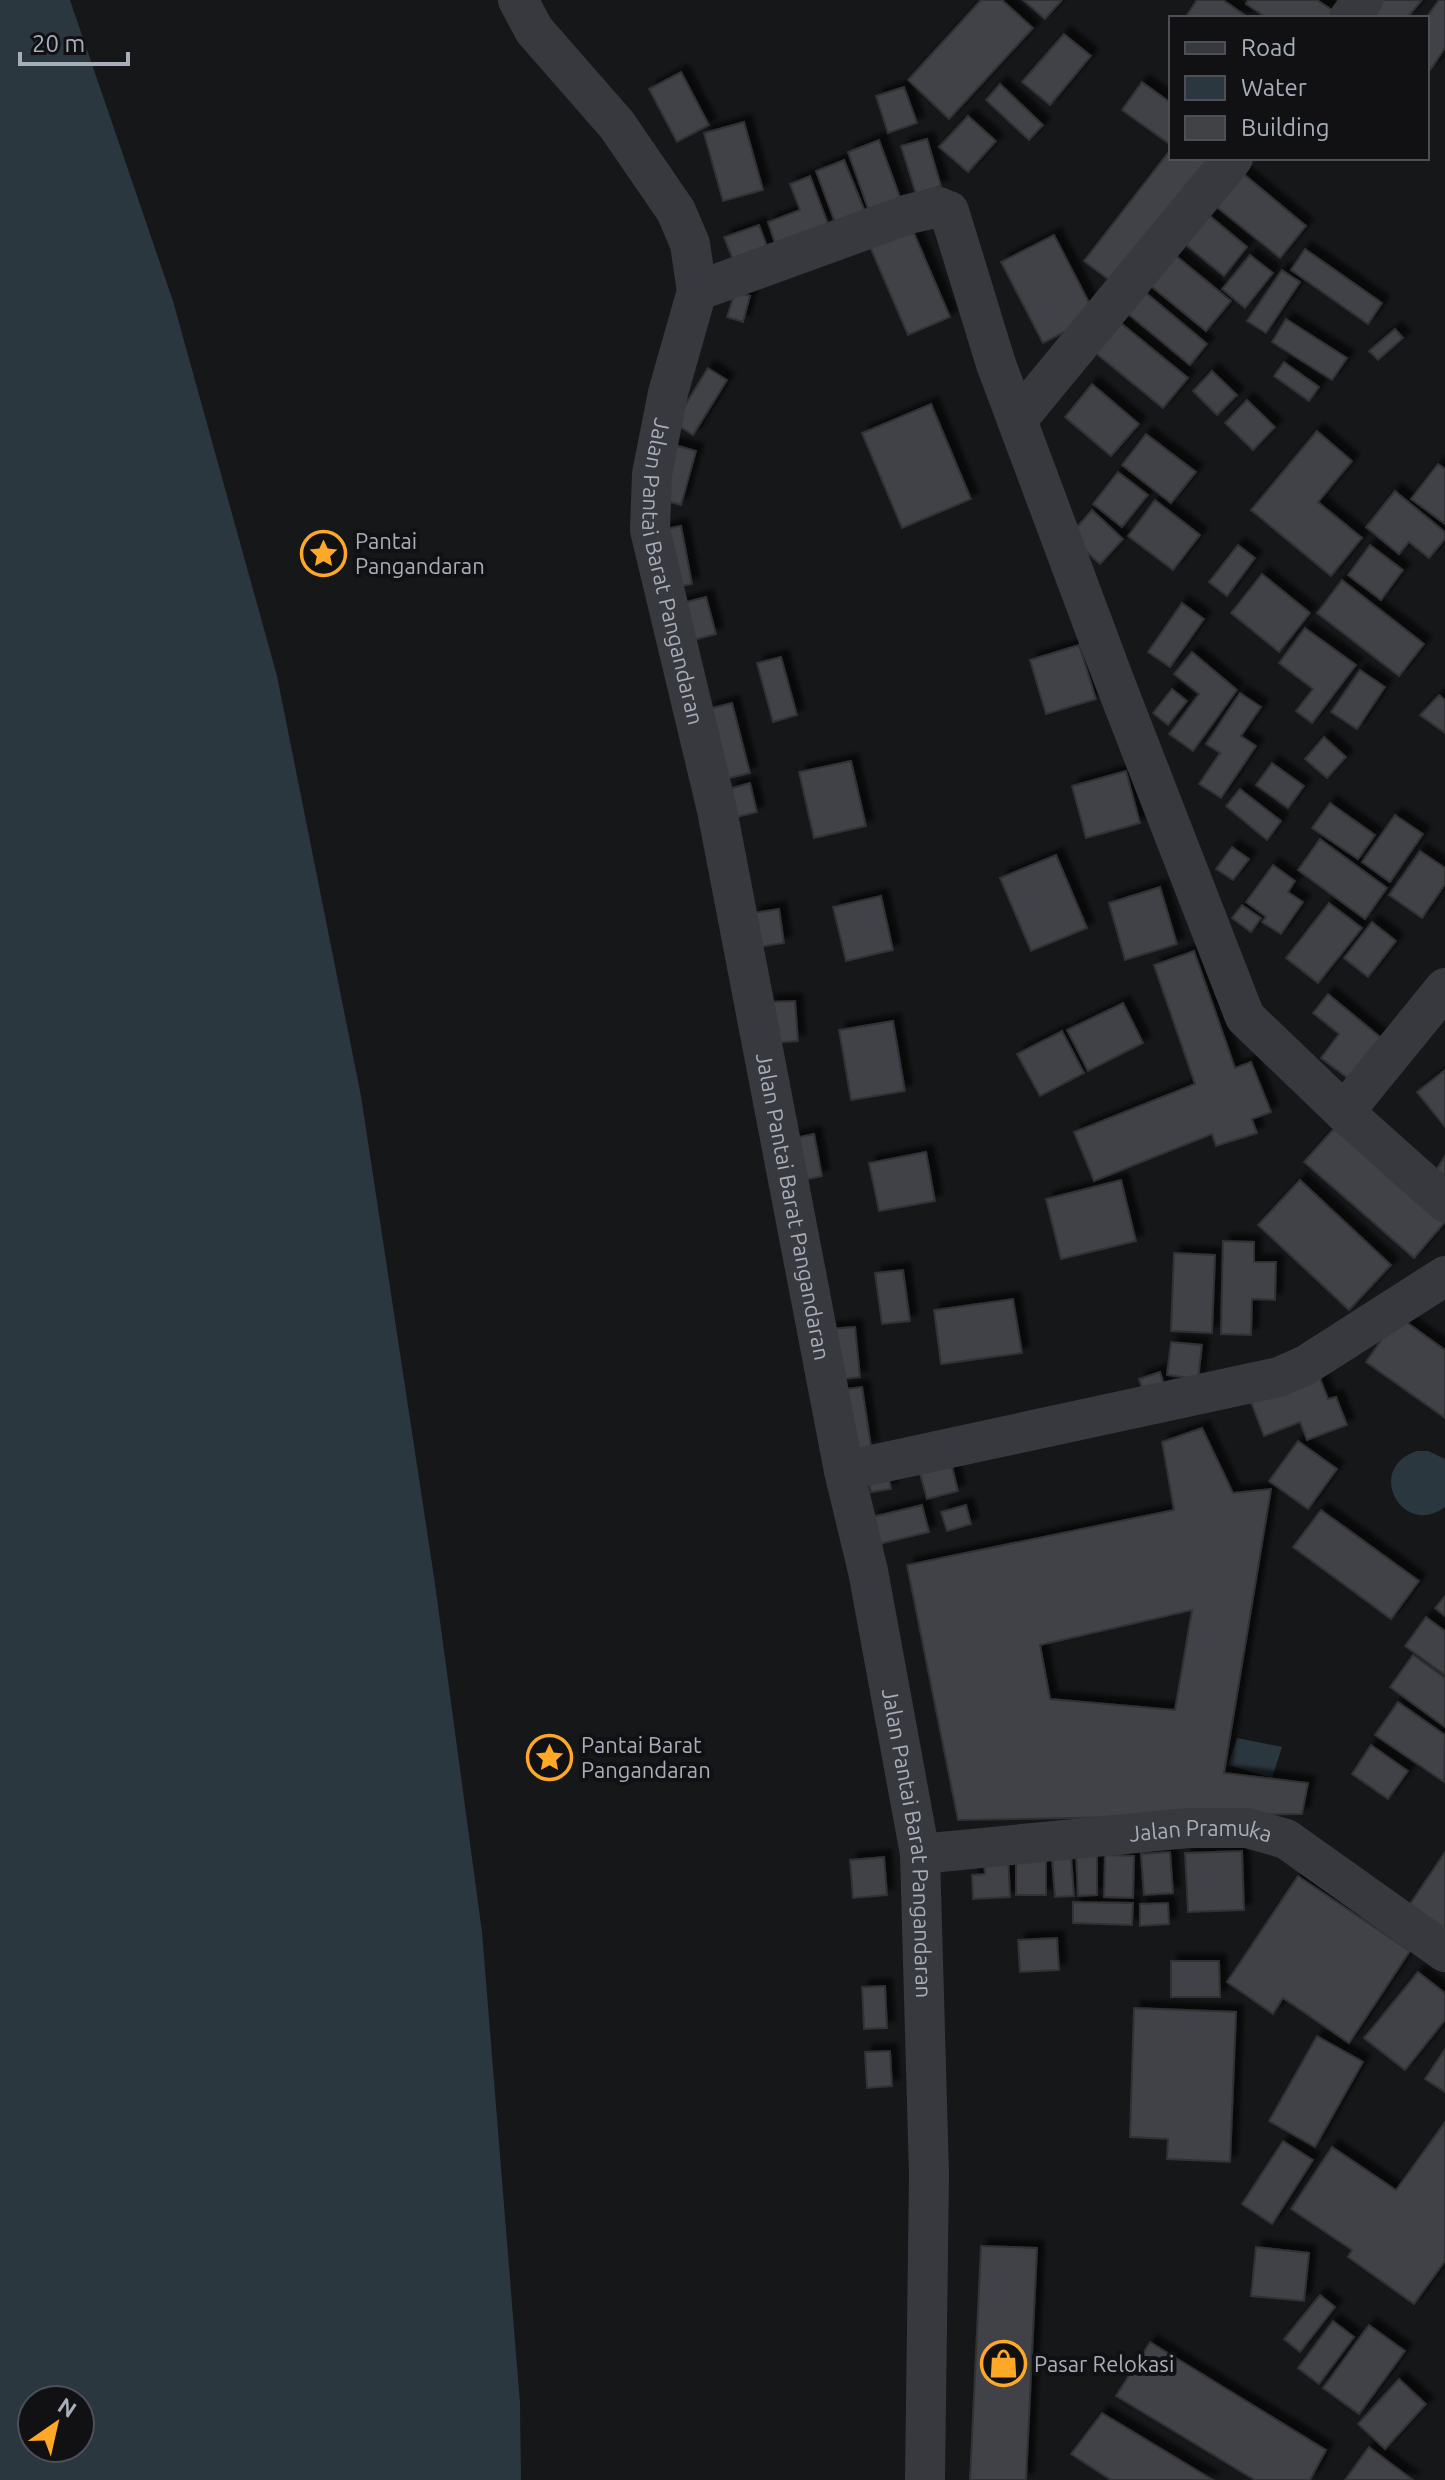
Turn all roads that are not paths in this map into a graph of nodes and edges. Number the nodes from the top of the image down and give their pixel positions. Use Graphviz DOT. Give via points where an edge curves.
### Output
graph roads {
  1 [pos="518,0"];
  2 [pos="1363,0"];
  3 [pos="1351,16"];
  4 [pos="1231,160"];
  5 [pos="697,291"];
  6 [pos="1017,420"];
  7 [pos="1445,988"];
  8 [pos="1344,1112"];
  9 [pos="1445,1202"];
  10 [pos="1445,1276"];
  11 [pos="844,1471"];
  12 [pos="920,1854"];
  13 [pos="1445,1952"];
  14 [pos="925,2480"];
  1 -- 5 [label="street, Jalan Pantai Barat Pangandaran" via="534,30 617,125 676,211 690,244"];
  2 -- 3 [label="street"];
  4 -- 6 [label="street"];
  5 -- 6 [label="street" via="909,214 943,207 949,211"];
  5 -- 11 [label="street, Jalan Pantai Barat Pangandaran" via="652,474 650,530 717,810"];
  6 -- 8 [label="street" via="1245,1017"];
  7 -- 8 [label="street"];
  8 -- 9 [label="street"];
  10 -- 11 [label="street" via="1279,1377"];
  11 -- 12 [label="street, Jalan Pantai Barat Pangandaran" via="868,1571"];
  12 -- 13 [label="street, Jalan Pramuka" via="1188,1828 1247,1828 1286,1839"];
  12 -- 14 [label="street, Jalan Pantai Barat Pangandaran" via="929,2174"];
}
